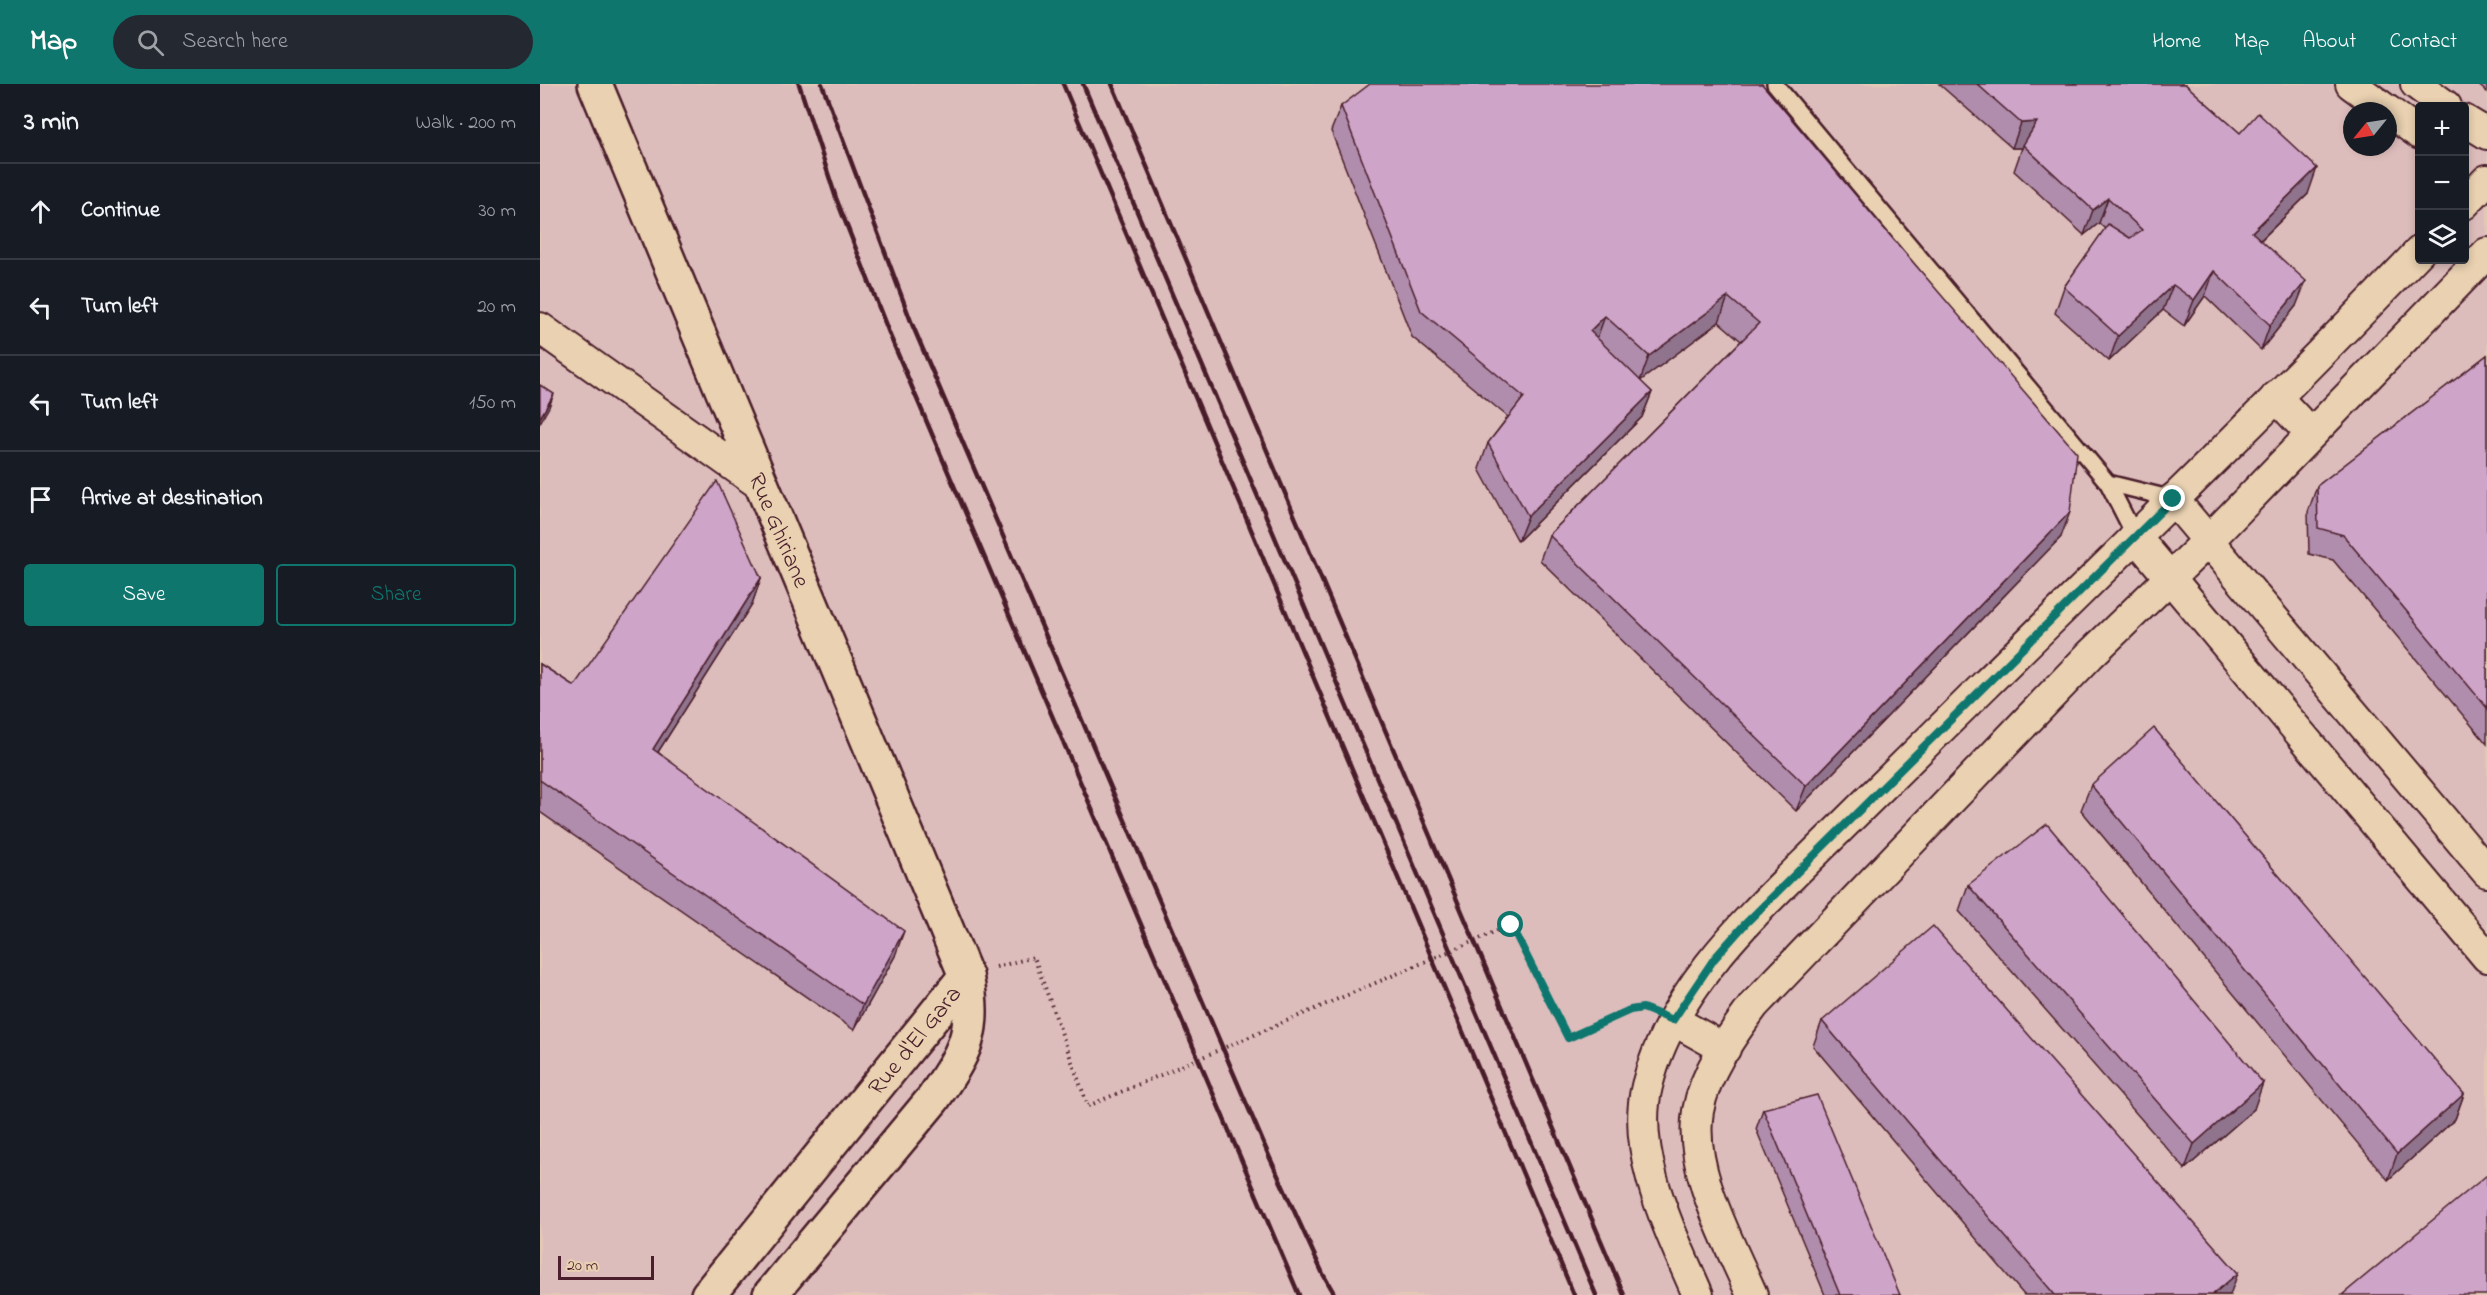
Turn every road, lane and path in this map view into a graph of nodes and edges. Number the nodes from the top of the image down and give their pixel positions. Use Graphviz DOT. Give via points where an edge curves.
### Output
graph roads {
  1 [pos="595,84"];
  2 [pos="1775,84"];
  3 [pos="2351,84"];
  4 [pos="2416,84"];
  5 [pos="2376,102"];
  6 [pos="2441,102"];
  7 [pos="2397,117"];
  8 [pos="2469,123"];
  9 [pos="2415,130"];
  10 [pos="2487,134"];
  11 [pos="2481,178"];
  12 [pos="2469,196"];
  13 [pos="2487,254"];
  14 [pos="2415,256"];
  15 [pos="540,328"];
  16 [pos="2276,397"];
  17 [pos="2312,434"];
  18 [pos="2108,483"];
  19 [pos="762,486"];
  20 [pos="2173,499"];
  21 [pos="2135,536"];
  22 [pos="2209,540"];
  23 [pos="2170,578"];
  24 [pos="2487,872"];
  25 [pos="1034,957"];
  26 [pos="2487,957"];
  27 [pos="966,976"];
  28 [pos="1673,1020"];
  29 [pos="1725,1048"];
  30 [pos="708,1295"];
  31 [pos="770,1295"];
  32 [pos="1698,1295"];
  33 [pos="1752,1295"];
  1 -- 19 [label="street, Rue Ghiriane"];
  2 -- 18 [label="lane"];
  3 -- 5 [label="street"];
  4 -- 6 [label="street"];
  7 -- 9 [label="street"];
  8 -- 10 [label="street"];
  11 -- 12 [label="street"];
  13 -- 17 [label="street"];
  14 -- 16 [label="street"];
  15 -- 19 [label="street"];
  16 -- 17 [label="street"];
  16 -- 20 [label="street"];
  17 -- 22 [label="street"];
  18 -- 20 [label="lane"];
  18 -- 21 [label="lane"];
  19 -- 27 [label="street, Rue Ghiriane"];
  20 -- 21 [label="street"];
  20 -- 22 [label="street"];
  21 -- 23 [label="street"];
  21 -- 28 [label="street" via="1745,924 1714,959"];
  22 -- 23 [label="street"];
  22 -- 24 [label="street"];
  23 -- 26 [label="street"];
  23 -- 29 [label="street" via="2081,663 1754,1005"];
  25 -- 28 [label="path, bridge" via="1088,1106 1511,925 1568,1038 1630,1010 1643,1008"];
  27 -- 30 [label="street, Rue d'El Gara"];
  27 -- 31 [label="street, Rue d'El Gara" via="972,1014 969,1033 950,1074"];
  28 -- 29 [label="street"];
  28 -- 32 [label="street" via="1646,1087 1646,1149 1658,1200"];
  29 -- 33 [label="street" via="1698,1111 1696,1143 1702,1178"];
}
